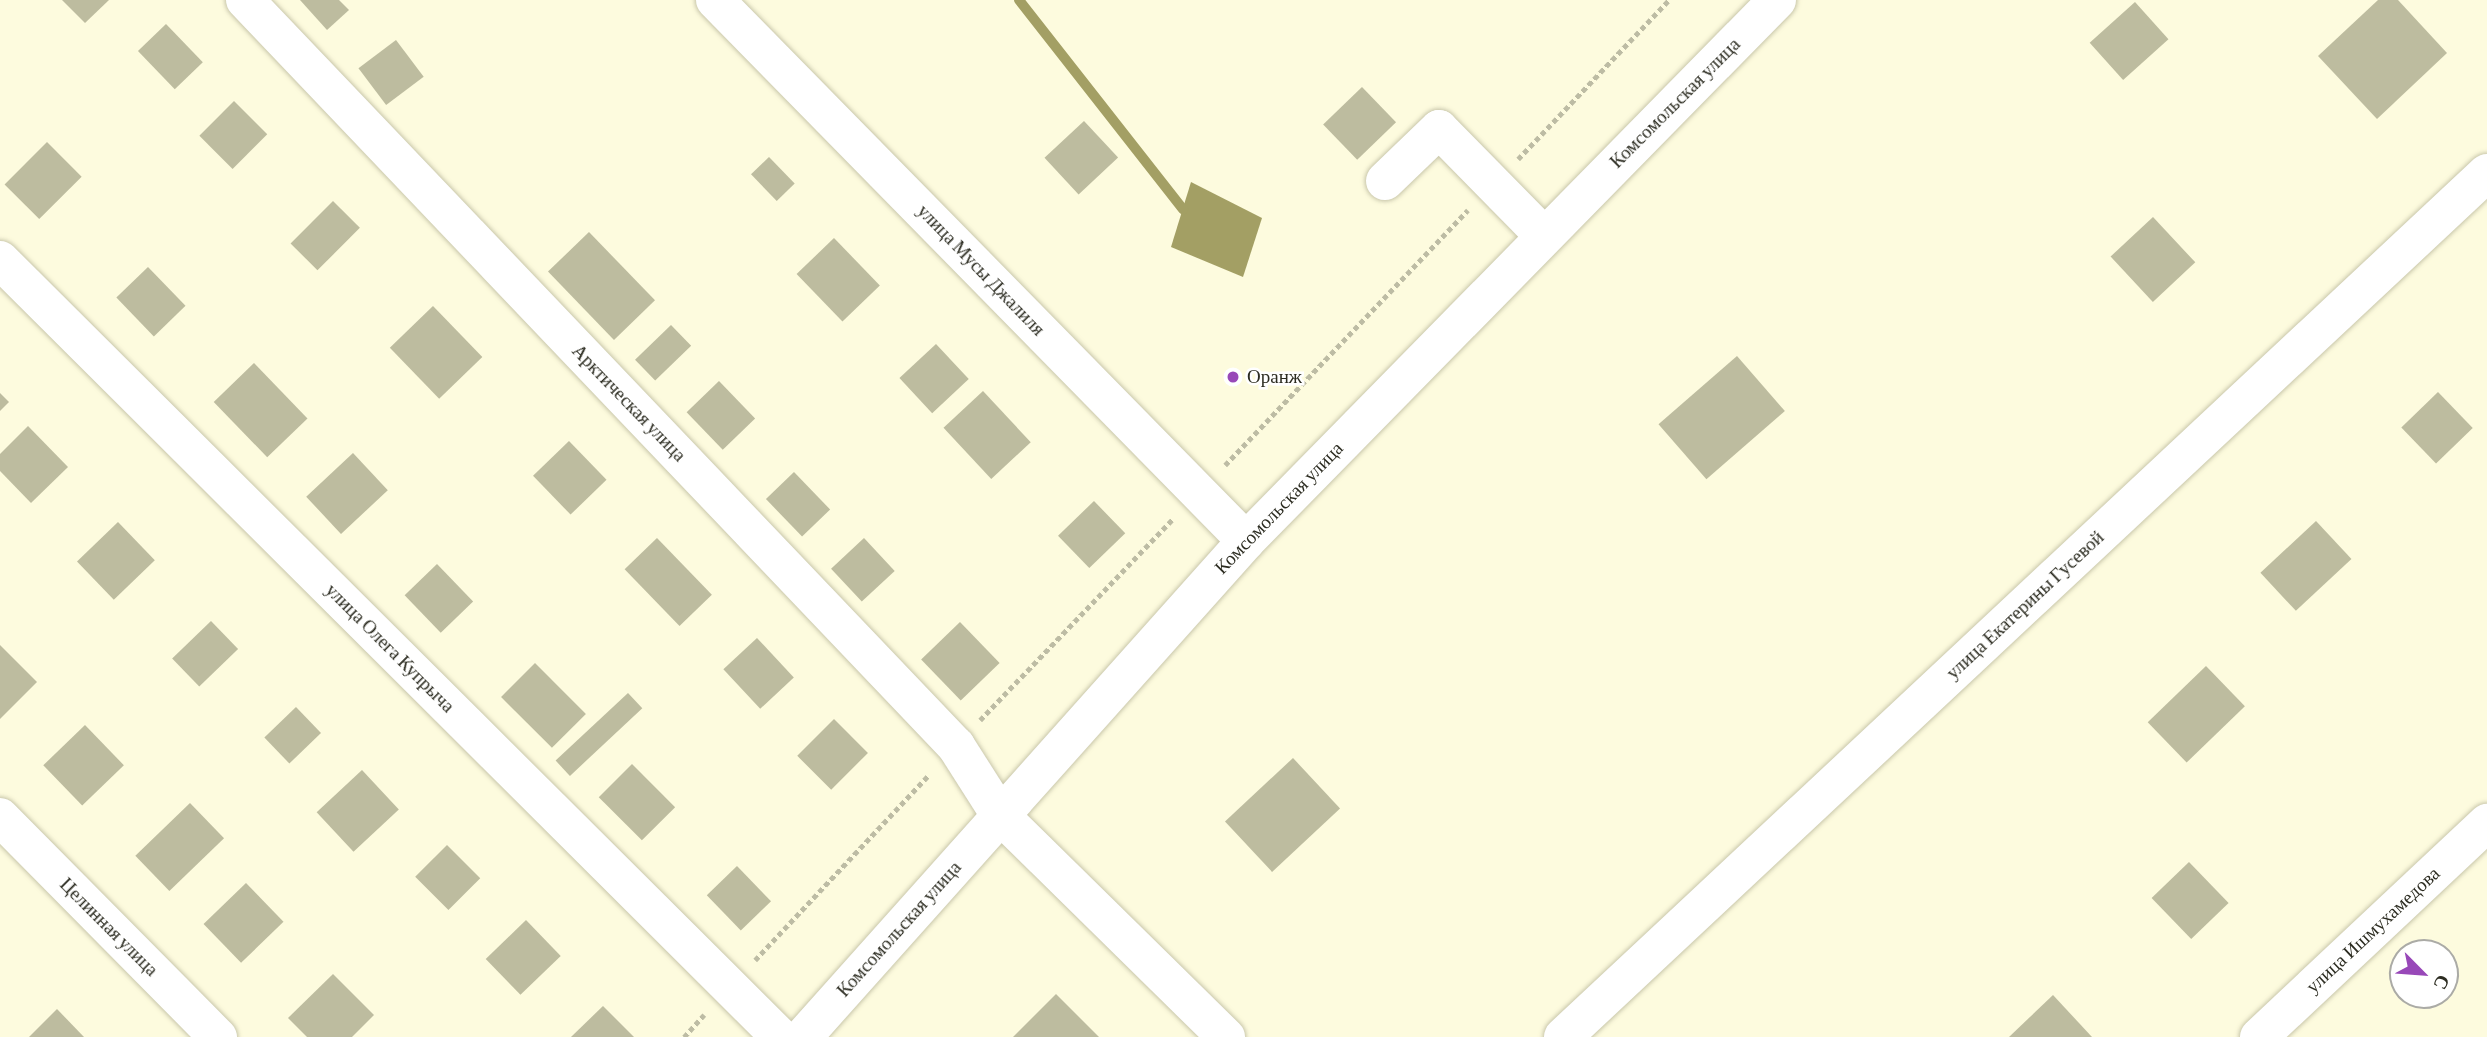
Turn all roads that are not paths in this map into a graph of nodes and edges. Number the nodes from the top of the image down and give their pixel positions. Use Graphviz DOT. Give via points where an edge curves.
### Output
graph roads {
  1 [pos="245,0"];
  2 [pos="715,0"];
  3 [pos="1777,0"];
  4 [pos="2487,173"];
  5 [pos="1385,181"];
  6 [pos="1543,235"];
  7 [pos="0,260"];
  8 [pos="1246,541"];
  9 [pos="1000,815"];
  10 [pos="0,817"];
  11 [pos="2487,823"];
  12 [pos="218,1037"];
  13 [pos="780,1037"];
  14 [pos="803,1037"];
  15 [pos="1226,1037"];
  16 [pos="1563,1037"];
  17 [pos="2259,1037"];
  1 -- 9 [label="street, Арктическая улица" via="956,746"];
  2 -- 8 [label="street, улица Мусы Джалиля"];
  3 -- 6 [label="street, Комсомольская улица"];
  4 -- 16 [label="street, улица Екатерины Гусевой"];
  5 -- 6 [label="street" via="1439,129"];
  6 -- 8 [label="street, Комсомольская улица"];
  7 -- 13 [label="street, улица Олега Купрыча"];
  8 -- 9 [label="street, Комсомольская улица"];
  9 -- 14 [label="street, Комсомольская улица"];
  9 -- 15 [label="street, Арктическая улица"];
  10 -- 12 [label="street, Целинная улица"];
  11 -- 17 [label="street, улица Ишмухамедова"];
}
